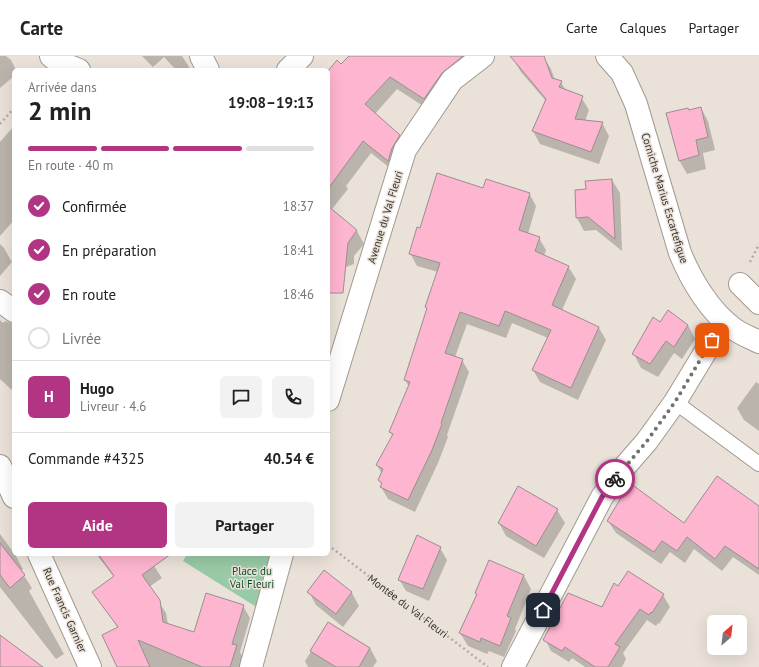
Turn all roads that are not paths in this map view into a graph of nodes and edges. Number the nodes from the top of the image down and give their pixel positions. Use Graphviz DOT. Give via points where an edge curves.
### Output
graph roads {
  1 [pos="51,56"];
  2 [pos="201,56"];
  3 [pos="302,56"];
  4 [pos="482,56"];
  5 [pos="607,56"];
  6 [pos="74,68"];
  7 [pos="207,68"];
  8 [pos="290,68"];
  9 [pos="740,284"];
  10 [pos="0,301"];
  11 [pos="759,303"];
  12 [pos="12,310"];
  13 [pos="724,321"];
  14 [pos="759,342"];
  15 [pos="330,394"];
  16 [pos="675,402"];
  17 [pos="759,464"];
  18 [pos="0,466"];
  19 [pos="12,493"];
  20 [pos="40,556"];
  21 [pos="281,556"];
  22 [pos="90,667"];
  23 [pos="251,667"];
  24 [pos="514,667"];
  1 -- 6 [label="street"];
  2 -- 7 [label="street"];
  3 -- 8 [label="street"];
  4 -- 15 [label="street, Avenue du Val Fleuri" via="452,80 405,150"];
  5 -- 13 [label="street, Corniche Marius Escartefigue" via="622,73 636,104 686,269 695,285"];
  9 -- 11 [label="street"];
  10 -- 12 [label="street"];
  13 -- 14 [label="street, Corniche Marius Escartefigue"];
  13 -- 16 [label="street"];
  16 -- 17 [label="lane"];
  16 -- 24 [label="street" via="602,497"];
  18 -- 19 [label="street"];
  20 -- 22 [label="street, Rue Francis Garnier"];
  21 -- 23 [label="street"];
}
